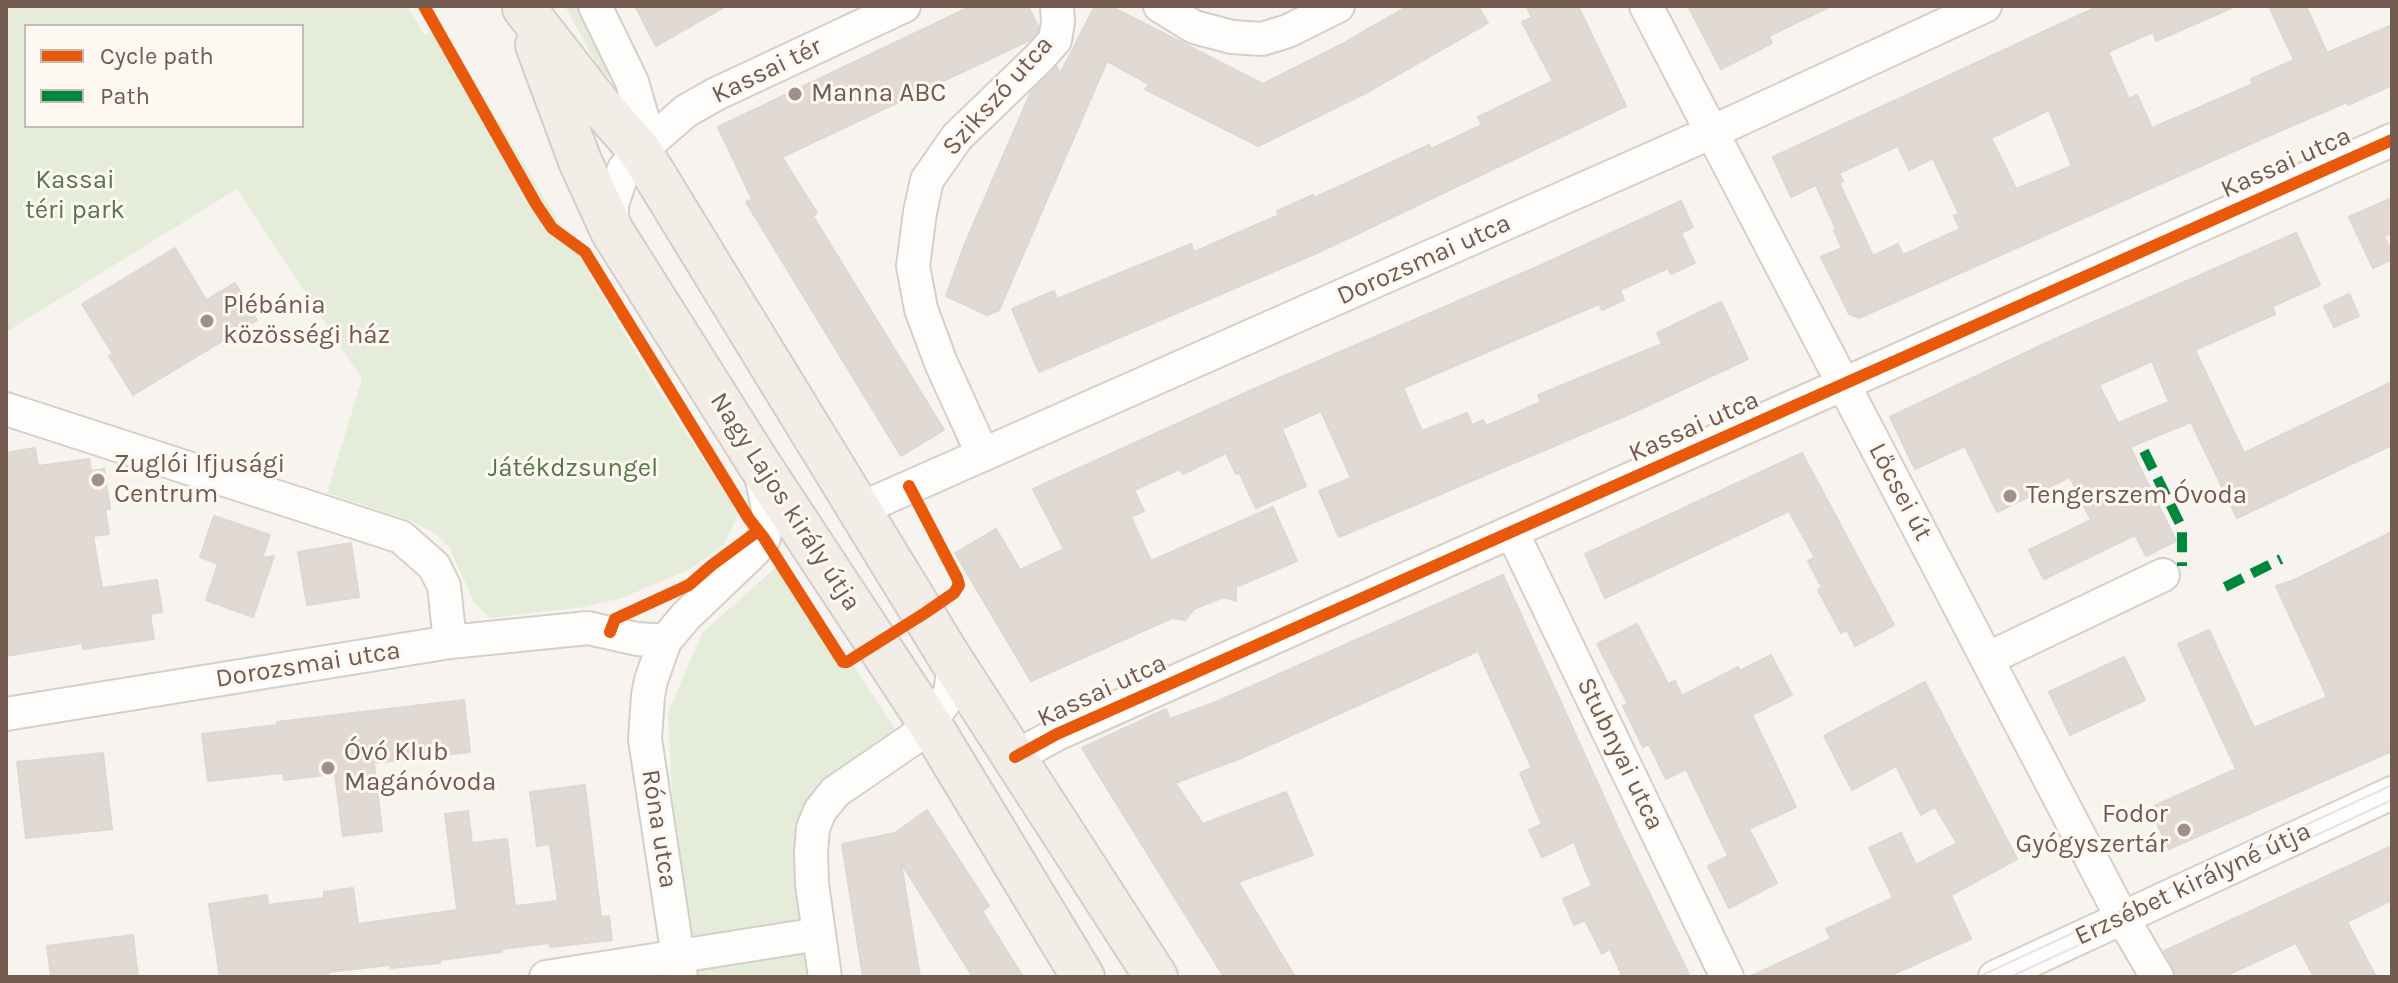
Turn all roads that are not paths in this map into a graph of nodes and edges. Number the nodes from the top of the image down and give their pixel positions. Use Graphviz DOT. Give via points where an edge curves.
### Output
graph roads {
  1 [pos="595,6"];
  2 [pos="904,6"];
  3 [pos="1057,6"];
  4 [pos="1160,6"];
  5 [pos="1338,6"];
  6 [pos="1646,6"];
  7 [pos="523,7"];
  8 [pos="1967,10"];
  9 [pos="1712,132"];
  10 [pos="2392,140"];
  11 [pos="640,151"];
  12 [pos="612,231"];
  13 [pos="1843,384"];
  14 [pos="6,409"];
  15 [pos="983,455"];
  16 [pos="757,461"];
  17 [pos="860,509"];
  18 [pos="1512,532"];
  19 [pos="2163,575"];
  20 [pos="610,632"];
  21 [pos="665,641"];
  22 [pos="450,642"];
  23 [pos="950,658"];
  24 [pos="1987,659"];
  25 [pos="651,680"];
  26 [pos="6,714"];
  27 [pos="920,732"];
  28 [pos="1015,757"];
  29 [pos="2392,793"];
  30 [pos="2122,917"];
  31 [pos="819,934"];
  32 [pos="680,967"];
  33 [pos="546,977"];
  34 [pos="825,977"];
  35 [pos="1083,977"];
  36 [pos="1156,977"];
  37 [pos="1727,977"];
  38 [pos="1995,977"];
  39 [pos="2157,977"];
  1 -- 11 [label="street" via="632,82 643,120"];
  2 -- 11 [label="street, Kassai tér" via="716,94 686,111"];
  3 -- 15 [label="street, Szikszó utca" via="1055,40 957,137 927,180 920,212 913,266 921,309"];
  4 -- 5 [label="street" via="1194,27 1262,39"];
  6 -- 9 [label="street, Lőcsei út"];
  7 -- 11 [label="main road, Nagy Lajos király útja"];
  7 -- 12 [label="main road, Nagy Lajos király útja"];
  8 -- 9 [label="street, Dorozsmai utca"];
  9 -- 13 [label="street, Lőcsei út"];
  9 -- 15 [label="street, Dorozsmai utca"];
  10 -- 13 [label="street, Kassai utca"];
  11 -- 12 [label="street, Kassai tér" via="616,187"];
  11 -- 17 [label="main road, Nagy Lajos király útja"];
  12 -- 16 [label="main road, Nagy Lajos király útja"];
  13 -- 18 [label="street, Kassai utca"];
  13 -- 24 [label="street, Lőcsei út"];
  14 -- 22 [label="street" via="401,537 434,566 444,586"];
  15 -- 17 [label="street, Dorozsmai utca"];
  16 -- 21 [label="street" via="769,513 764,538"];
  16 -- 27 [label="main road, Nagy Lajos király útja"];
  17 -- 23 [label="main road, Nagy Lajos király útja"];
  18 -- 28 [label="street, Kassai utca"];
  18 -- 37 [label="street, Stubnyai utca"];
  19 -- 24 [label="street"];
  20 -- 21 [label="street, Dorozsmai utca"];
  20 -- 22 [label="street, Dorozsmai utca" via="588,628"];
  20 -- 25 [label="street"];
  21 -- 25 [label="street"];
  22 -- 26 [label="street, Dorozsmai utca"];
  23 -- 27 [label="street" via="950,693"];
  23 -- 28 [label="main road, Nagy Lajos király útja"];
  24 -- 30 [label="street, Lőcsei út"];
  25 -- 32 [label="street, Róna utca" via="645,739"];
  27 -- 31 [label="street" via="845,783 820,811 811,853"];
  27 -- 35 [label="main road, Nagy Lajos király útja" via="951,760"];
  28 -- 36 [label="main road, Nagy Lajos király útja"];
  29 -- 30 [label="street, Erzsébet királyné útja"];
  30 -- 38 [label="street, Erzsébet királyné útja"];
  30 -- 39 [label="street, Lőcsei út"];
  31 -- 32 [label="street"];
  31 -- 34 [label="street"];
  32 -- 33 [label="street"];
}
